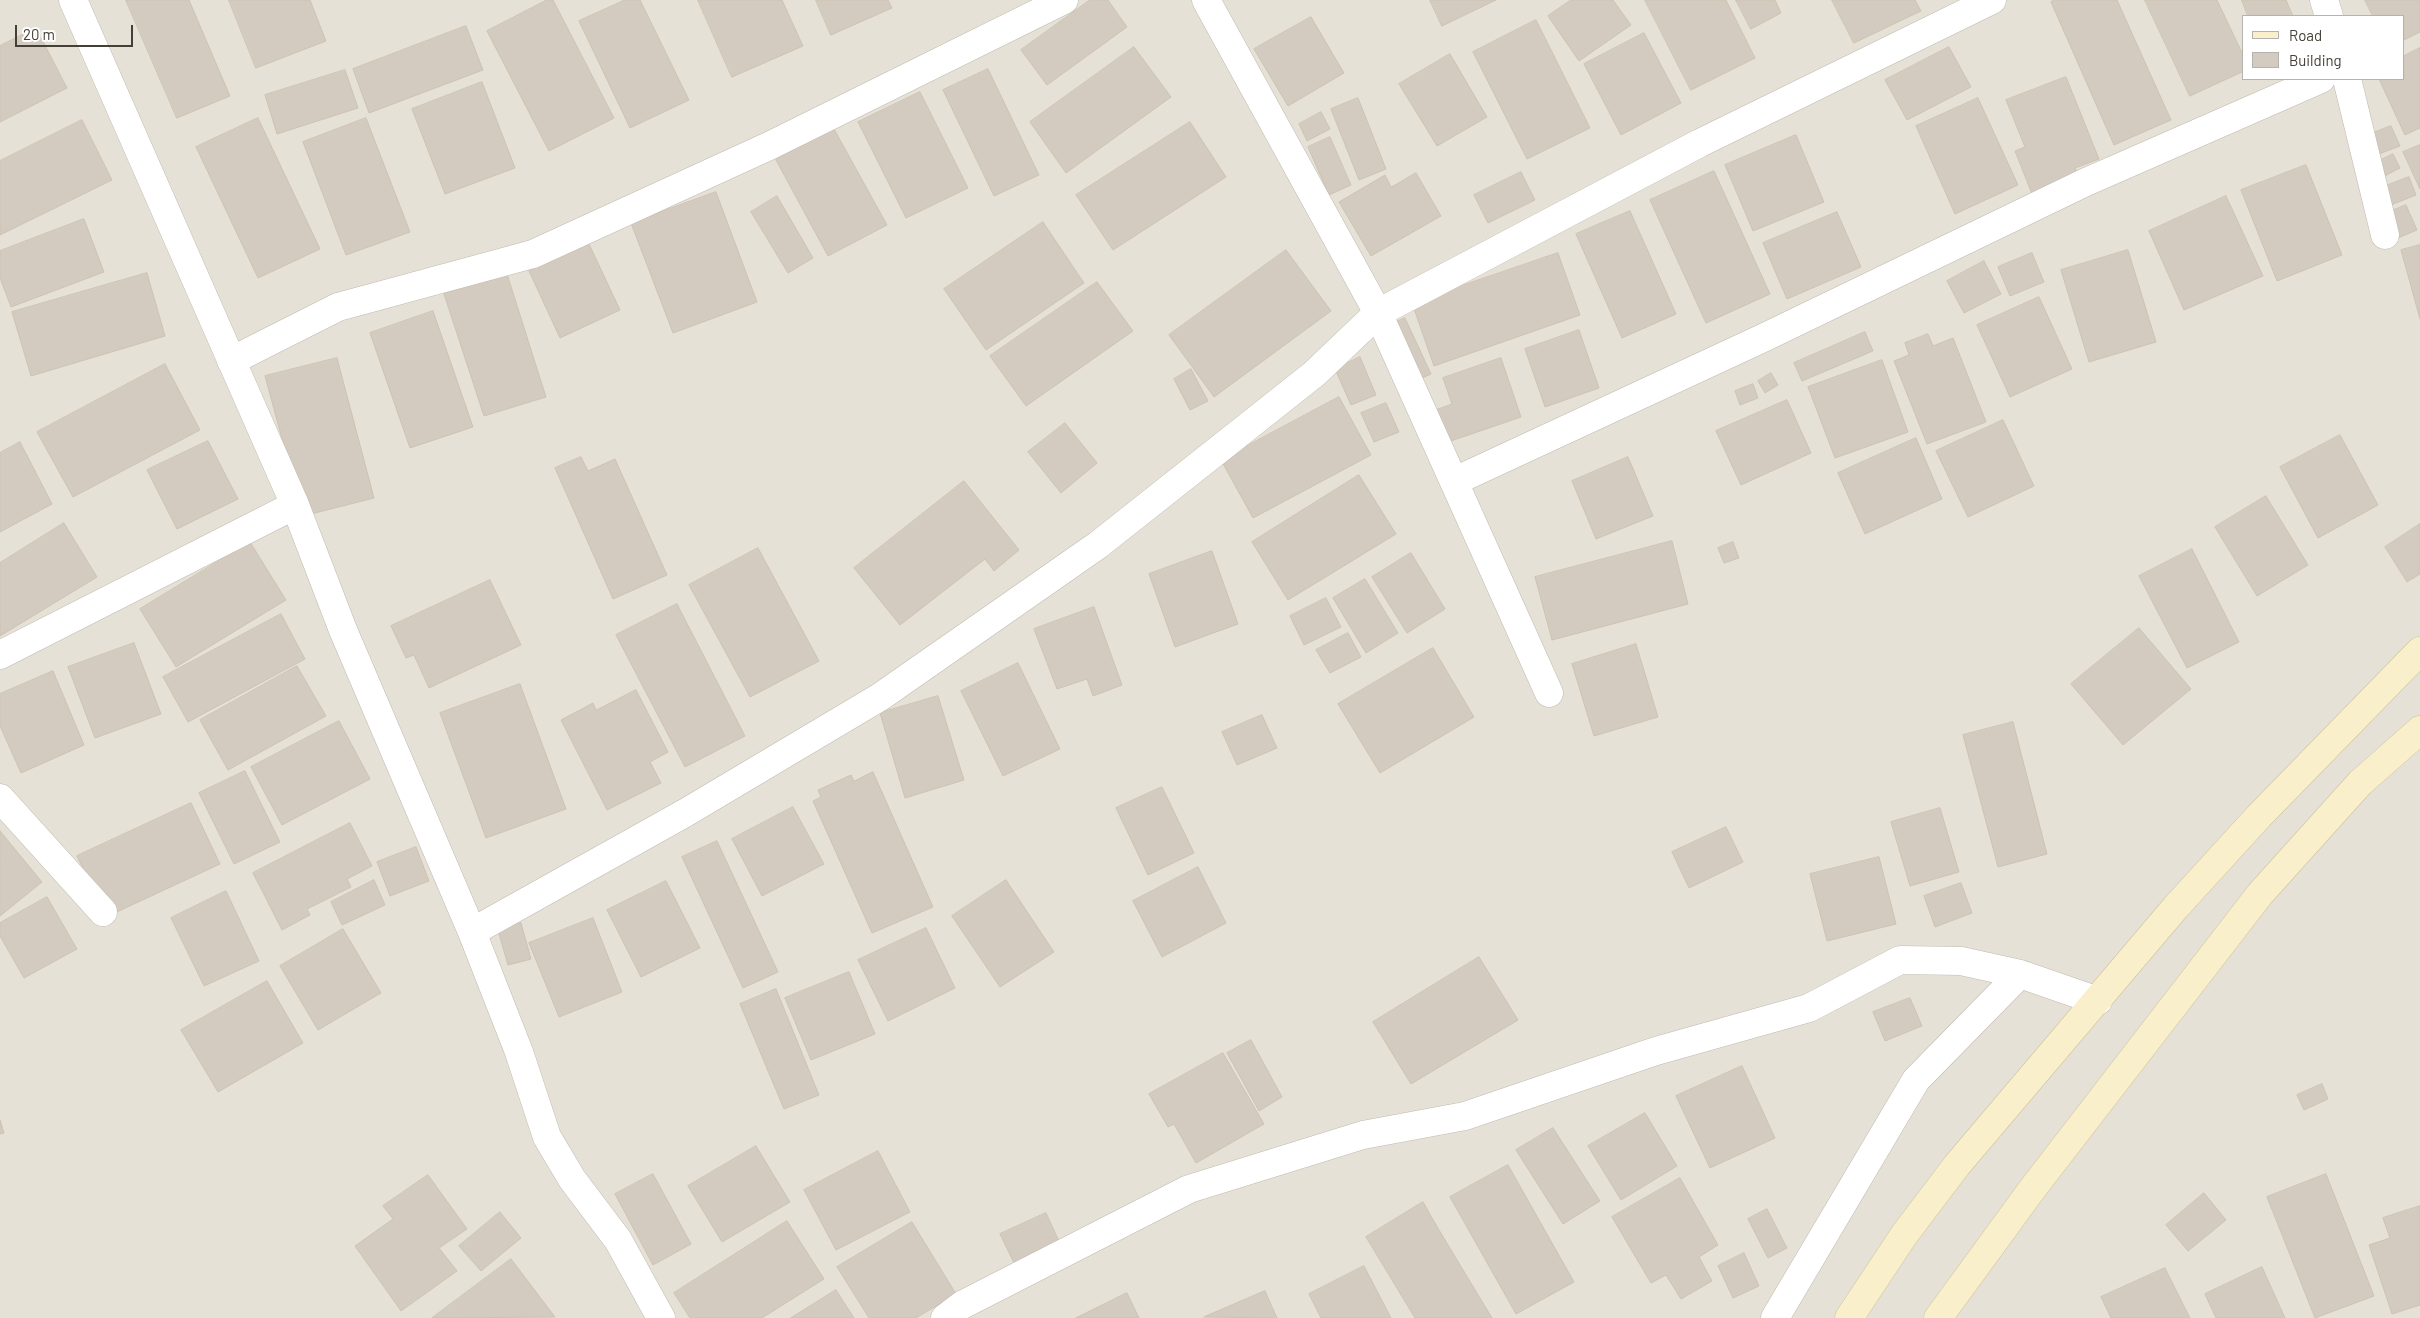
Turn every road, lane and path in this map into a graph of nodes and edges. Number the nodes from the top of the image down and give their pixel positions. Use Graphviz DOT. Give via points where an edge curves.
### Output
graph roads {
  1 [pos="73,0"];
  2 [pos="1064,0"];
  3 [pos="1206,0"];
  4 [pos="1992,0"];
  5 [pos="2324,0"];
  6 [pos="2329,15"];
  7 [pos="2319,80"];
  8 [pos="2348,80"];
  9 [pos="2385,235"];
  10 [pos="1378,313"];
  11 [pos="231,361"];
  12 [pos="1455,482"];
  13 [pos="295,505"];
  14 [pos="2420,652"];
  15 [pos="0,655"];
  16 [pos="1549,693"];
  17 [pos="2420,730"];
  18 [pos="0,798"];
  19 [pos="103,912"];
  20 [pos="472,932"];
  21 [pos="2020,974"];
  22 [pos="2098,1000"];
  23 [pos="661,1318"];
  24 [pos="945,1318"];
  25 [pos="1775,1318"];
  26 [pos="1849,1318"];
  27 [pos="1938,1318"];
  1 -- 11 [label="street"];
  2 -- 11 [label="street" via="769,146 533,254 338,307"];
  3 -- 10 [label="street"];
  4 -- 10 [label="street" via="1700,143"];
  5 -- 6 [label="street"];
  7 -- 12 [label="street" via="2086,182"];
  8 -- 9 [label="street"];
  10 -- 12 [label="street"];
  10 -- 20 [label="street" via="1314,374 1098,545 880,697 685,813"];
  11 -- 13 [label="street"];
  12 -- 16 [label="street"];
  13 -- 15 [label="street"];
  13 -- 20 [label="street" via="343,630"];
  14 -- 22 [label="main road" via="2259,816 2175,908"];
  17 -- 27 [label="main road" via="2360,783 2260,894 2027,1196"];
  18 -- 19 [label="street"];
  20 -- 23 [label="street" via="547,1136 572,1179 618,1240"];
  21 -- 22 [label="street"];
  21 -- 24 [label="street" via="1961,961 1900,960 1809,1008 1656,1051 1464,1116 1363,1135 1190,1189 962,1306"];
  21 -- 25 [label="street" via="1916,1080"];
  22 -- 26 [label="main road" via="1957,1165 1904,1235"];
}
